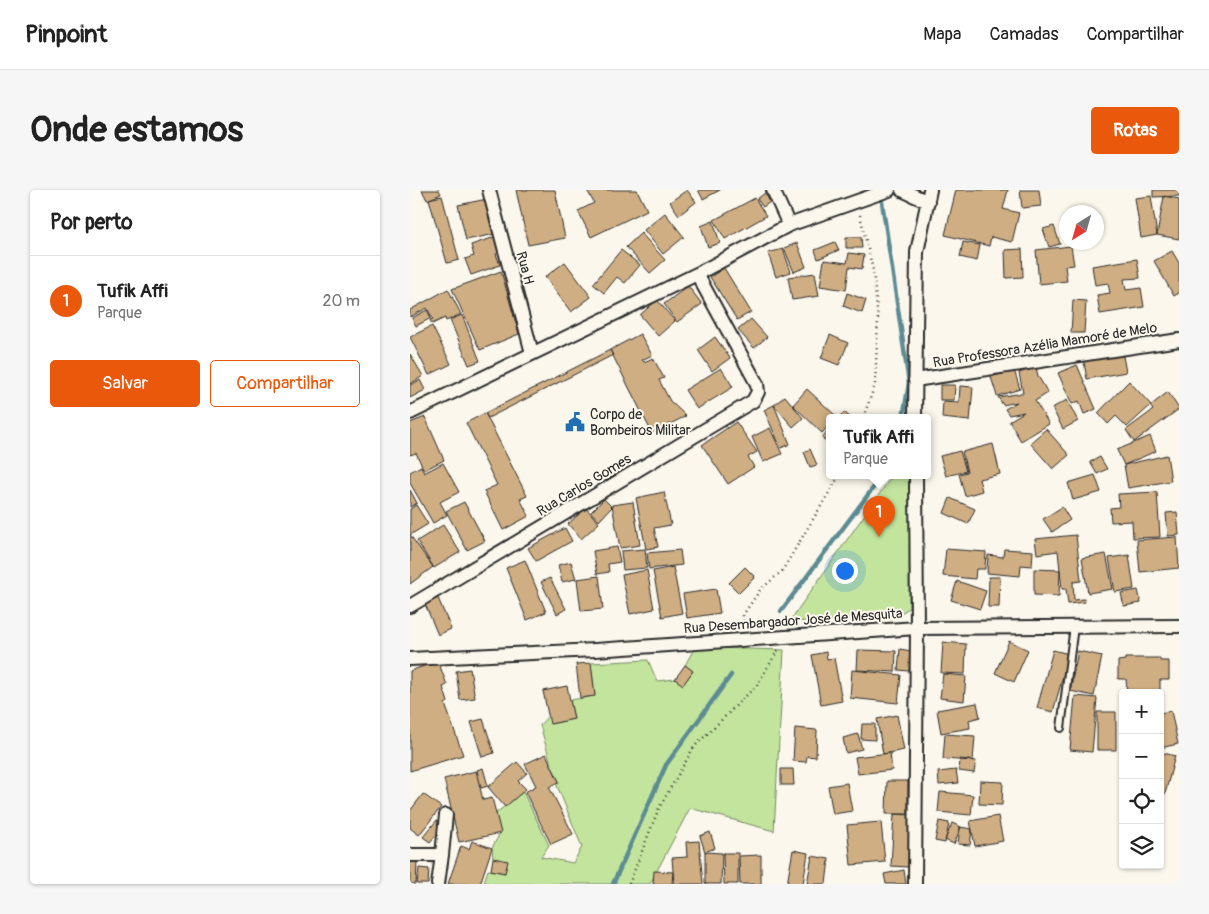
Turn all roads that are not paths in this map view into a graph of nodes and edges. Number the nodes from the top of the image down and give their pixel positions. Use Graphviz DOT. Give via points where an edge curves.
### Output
graph roads {
  1 [pos="489,190"];
  2 [pos="773,190"];
  3 [pos="889,190"];
  4 [pos="902,190"];
  5 [pos="872,193"];
  6 [pos="929,196"];
  7 [pos="789,225"];
  8 [pos="696,274"];
  9 [pos="1179,340"];
  10 [pos="532,353"];
  11 [pos="915,380"];
  12 [pos="410,413"];
  13 [pos="916,414"];
  14 [pos="916,479"];
  15 [pos="410,606"];
  16 [pos="1074,626"];
  17 [pos="1179,626"];
  18 [pos="917,628"];
  19 [pos="410,659"];
  20 [pos="1061,728"];
  21 [pos="446,815"];
  22 [pos="410,855"];
  23 [pos="442,855"];
  24 [pos="438,884"];
  25 [pos="915,884"];
  1 -- 10 [label="street, Rua H"];
  2 -- 7 [label="street"];
  3 -- 5 [label="street"];
  4 -- 6 [label="street"];
  5 -- 7 [label="street"];
  6 -- 11 [label="street" via="918,252"];
  7 -- 8 [label="street"];
  8 -- 10 [label="street"];
  8 -- 15 [label="street, Rua Carlos Gomes" via="757,384 758,392 753,401"];
  9 -- 11 [label="street, Rua Professora Azélia Mamoré de Melo"];
  10 -- 12 [label="street"];
  11 -- 13 [label="street"];
  14 -- 18 [label="street"];
  16 -- 17 [label="street, Rua Desembargador José de Mesquita"];
  16 -- 18 [label="street, Rua Desembargador José de Mesquita"];
  16 -- 20 [label="lane"];
  18 -- 19 [label="street, Rua Desembargador José de Mesquita"];
  18 -- 25 [label="street"];
  21 -- 23 [label="street"];
  22 -- 23 [label="street"];
  23 -- 24 [label="street"];
}
